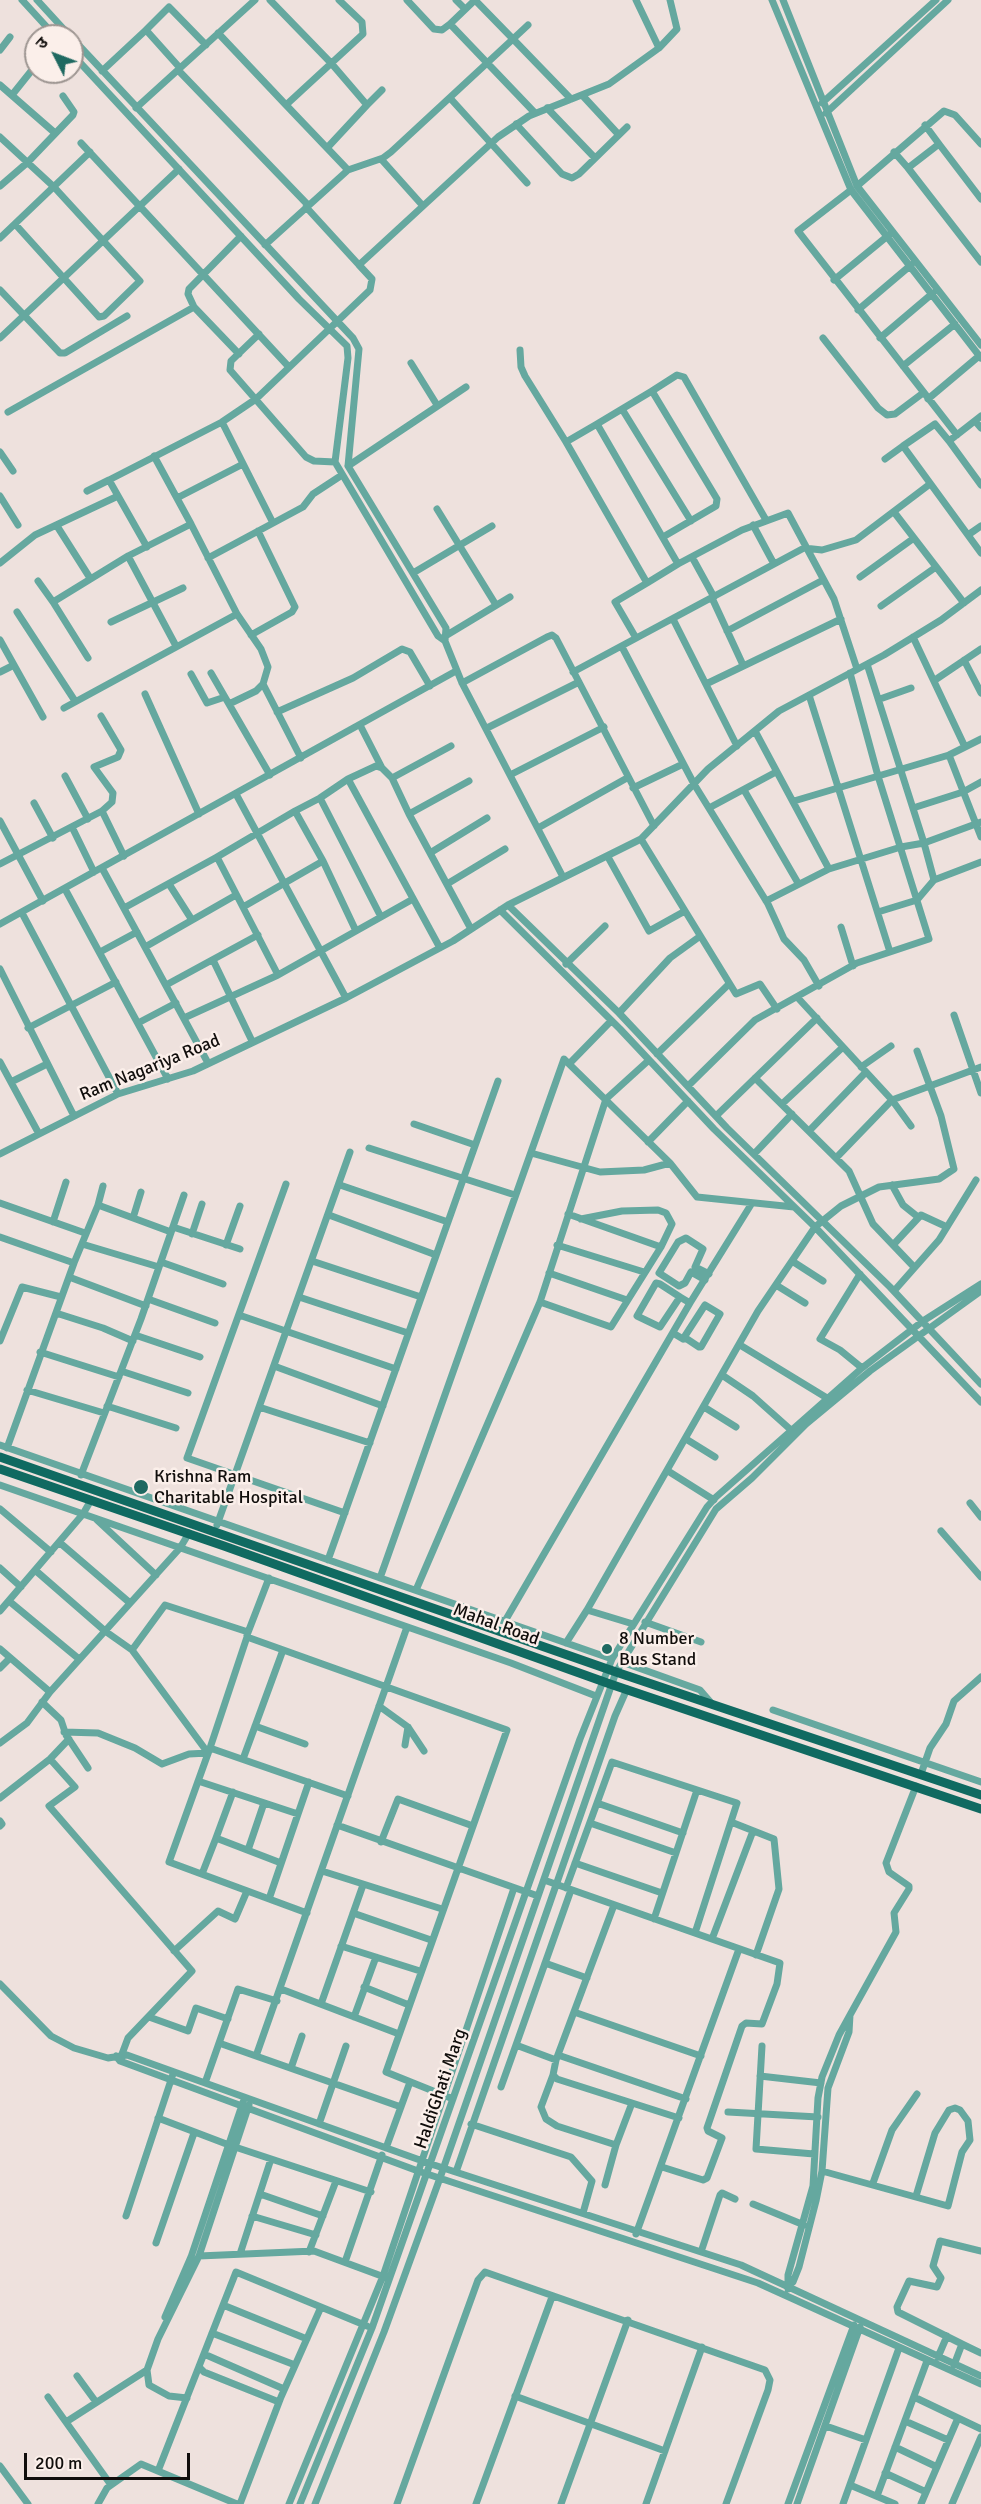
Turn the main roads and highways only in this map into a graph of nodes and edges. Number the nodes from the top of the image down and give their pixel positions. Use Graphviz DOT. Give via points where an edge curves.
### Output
graph roads {
  1 [pos="0,1457"];
  2 [pos="0,1469"];
  3 [pos="981,1795"];
  4 [pos="981,1809"];
  1 -- 3 [label="main road, Mahal Road" via="217,1527 713,1705"];
  2 -- 4 [label="main road, Mahal Road"];
}
